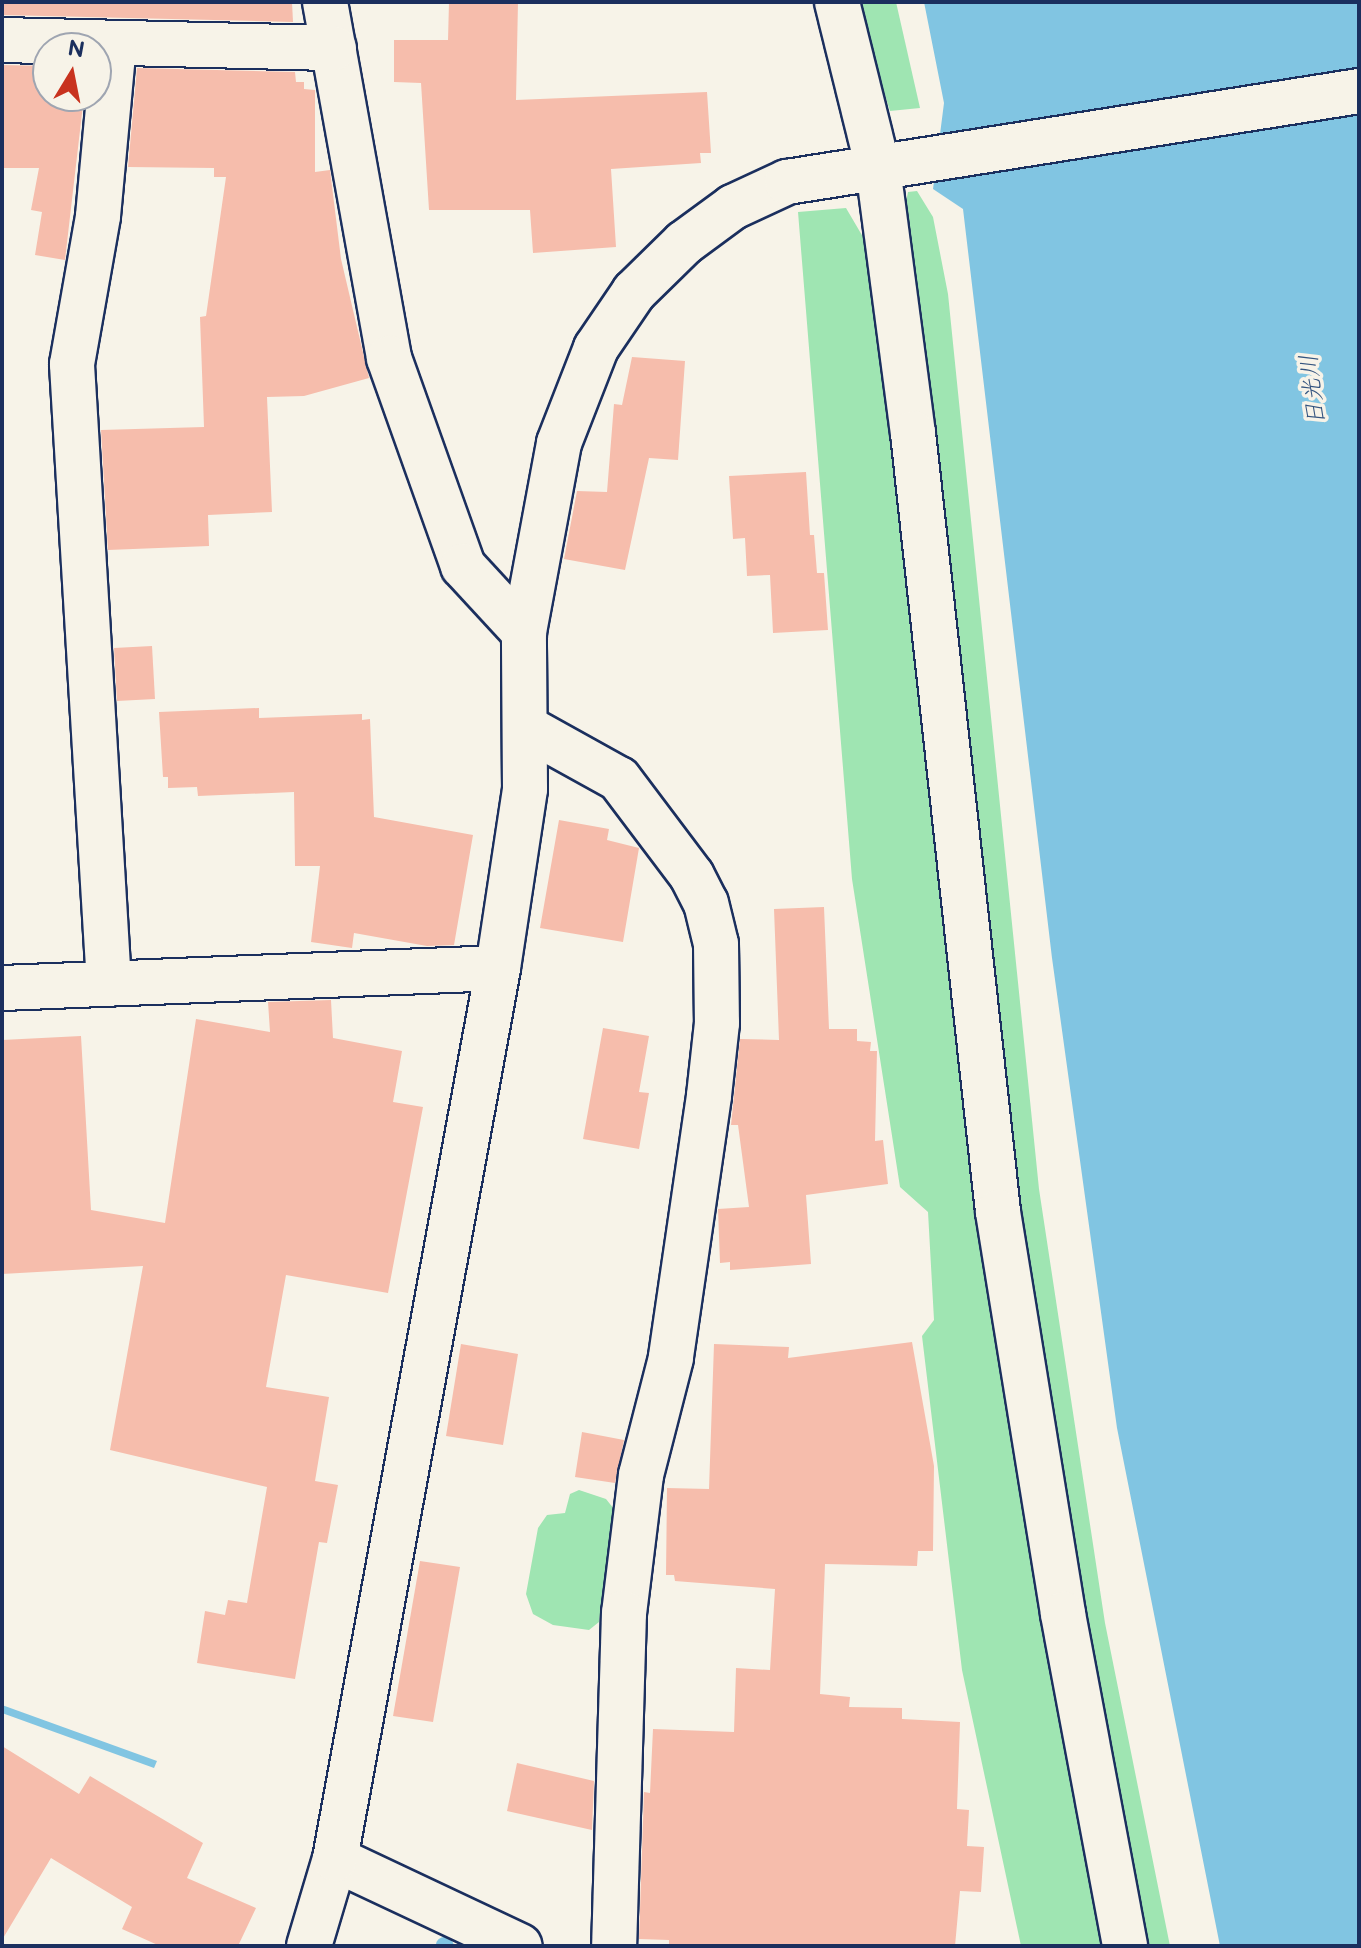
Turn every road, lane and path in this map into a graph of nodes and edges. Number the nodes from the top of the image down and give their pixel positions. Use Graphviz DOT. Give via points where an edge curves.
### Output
graph roads {
  1 [pos="325,2"];
  2 [pos="837,2"];
  3 [pos="2,40"];
  4 [pos="114,45"];
  5 [pos="334,48"];
  6 [pos="1359,91"];
  7 [pos="888,166"];
  8 [pos="524,632"];
  9 [pos="525,727"];
  10 [pos="498,968"];
  11 [pos="109,984"];
  12 [pos="2,988"];
  13 [pos="335,1859"];
  14 [pos="309,1946"];
  15 [pos="520,1946"];
  16 [pos="614,1946"];
  17 [pos="1125,1946"];
  1 -- 5 [label="street"];
  2 -- 7 [label="street"];
  3 -- 4 [label="street"];
  4 -- 5 [label="street"];
  4 -- 11 [label="street" via="98,216 72,364"];
  5 -- 8 [label="street" via="389,358 463,566"];
  6 -- 7 [label="street"];
  7 -- 8 [label="street" via="787,182 733,207 684,243 634,292 596,348 574,394 559,443"];
  7 -- 17 [label="street" via="998,1212 1063,1614"];
  8 -- 9 [label="street"];
  9 -- 10 [label="street" via="525,789"];
  9 -- 16 [label="street" via="619,779 692,876 706,903 716,944 717,1023 709,1096 671,1358 641,1475 624,1613"];
  10 -- 11 [label="street"];
  10 -- 13 [label="street"];
  11 -- 12 [label="street"];
  13 -- 14 [label="street"];
  13 -- 15 [label="street"];
}
